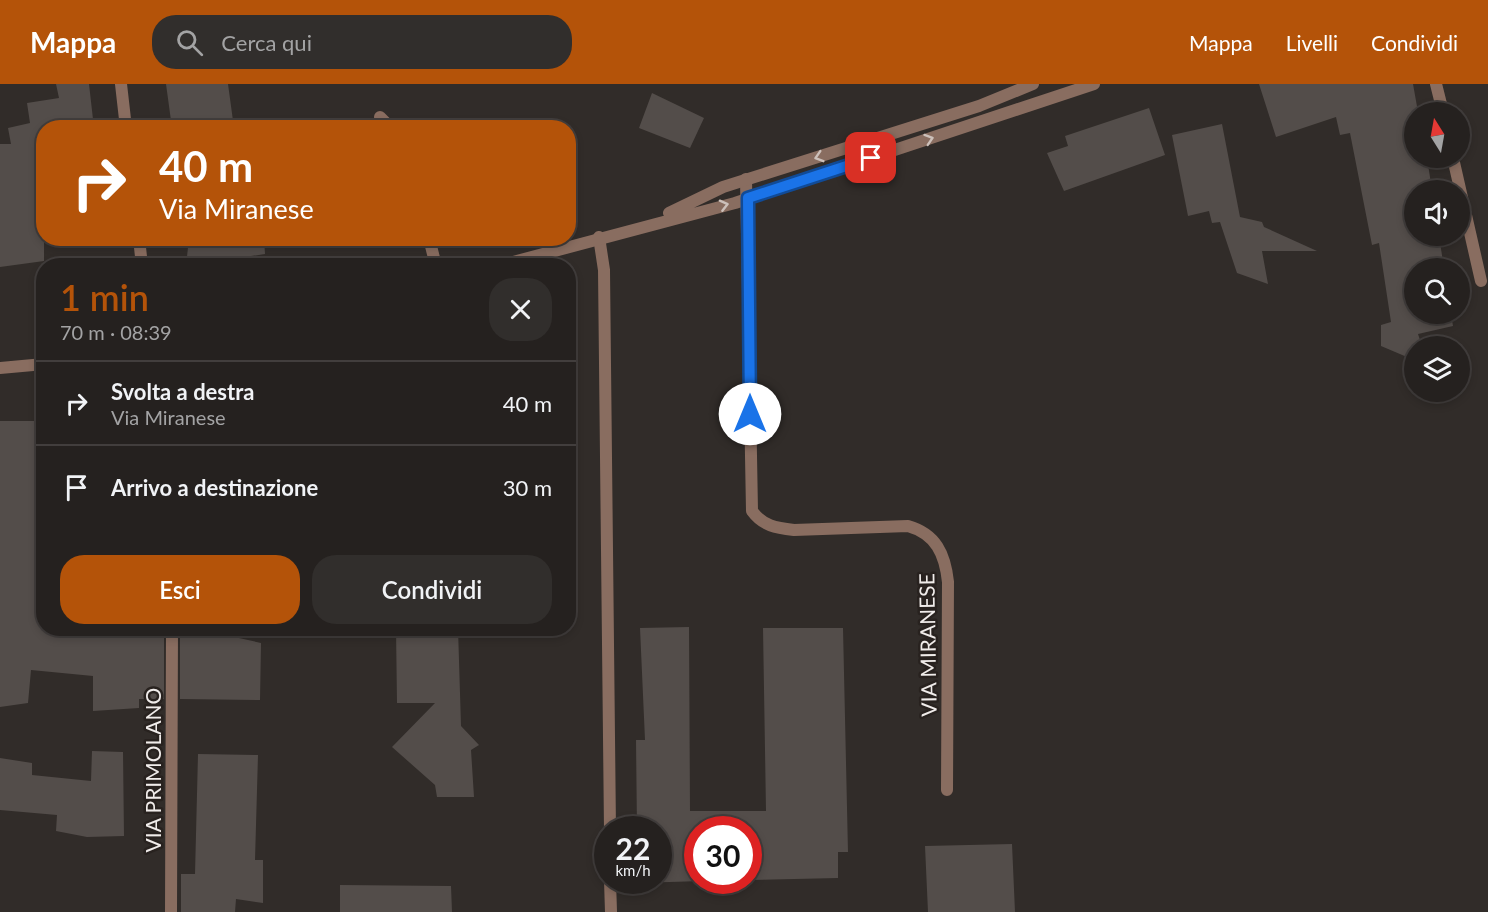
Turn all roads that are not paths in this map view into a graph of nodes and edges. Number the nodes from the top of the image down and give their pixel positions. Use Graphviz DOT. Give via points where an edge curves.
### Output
graph roads {
  1 [pos="121,84"];
  2 [pos="1033,84"];
  3 [pos="1078,84"];
  4 [pos="1094,84"];
  5 [pos="1436,84"];
  6 [pos="1065,94"];
  7 [pos="1440,102"];
  8 [pos="380,117"];
  9 [pos="125,120"];
  10 [pos="383,120"];
  11 [pos="1455,168"];
  12 [pos="747,180"];
  13 [pos="748,198"];
  14 [pos="647,224"];
  15 [pos="599,237"];
  16 [pos="576,244"];
  17 [pos="568,246"];
  18 [pos="526,258"];
  19 [pos="1481,281"];
  20 [pos="36,365"];
  21 [pos="0,368"];
  22 [pos="172,636"];
  23 [pos="947,790"];
  24 [pos="610,816"];
  25 [pos="610,894"];
  26 [pos="171,912"];
  27 [pos="611,912"];
  1 -- 9 [label="street"];
  2 -- 12 [label="street, one-way" via="980,106"];
  3 -- 6 [label="street"];
  4 -- 6 [label="street"];
  5 -- 7 [label="street"];
  13 -- 6 [label="street, one-way"];
  8 -- 10 [label="street"];
  11 -- 19 [label="street"];
  12 -- 13 [label="street, VIA MIRANESE"];
  12 -- 14 [label="street" via="723,187"];
  14 -- 13 [label="street, one-way"];
  13 -- 23 [label="street, VIA MIRANESE" via="752,511 766,525 778,528 908,526 920,529 936,543 948,582"];
  14 -- 15 [label="street"];
  15 -- 16 [label="street"];
  15 -- 24 [label="street" via="604,270"];
  17 -- 18 [label="street"];
  20 -- 21 [label="street"];
  22 -- 26 [label="street, VIA PRIMOLANO"];
  25 -- 27 [label="street"];
}
